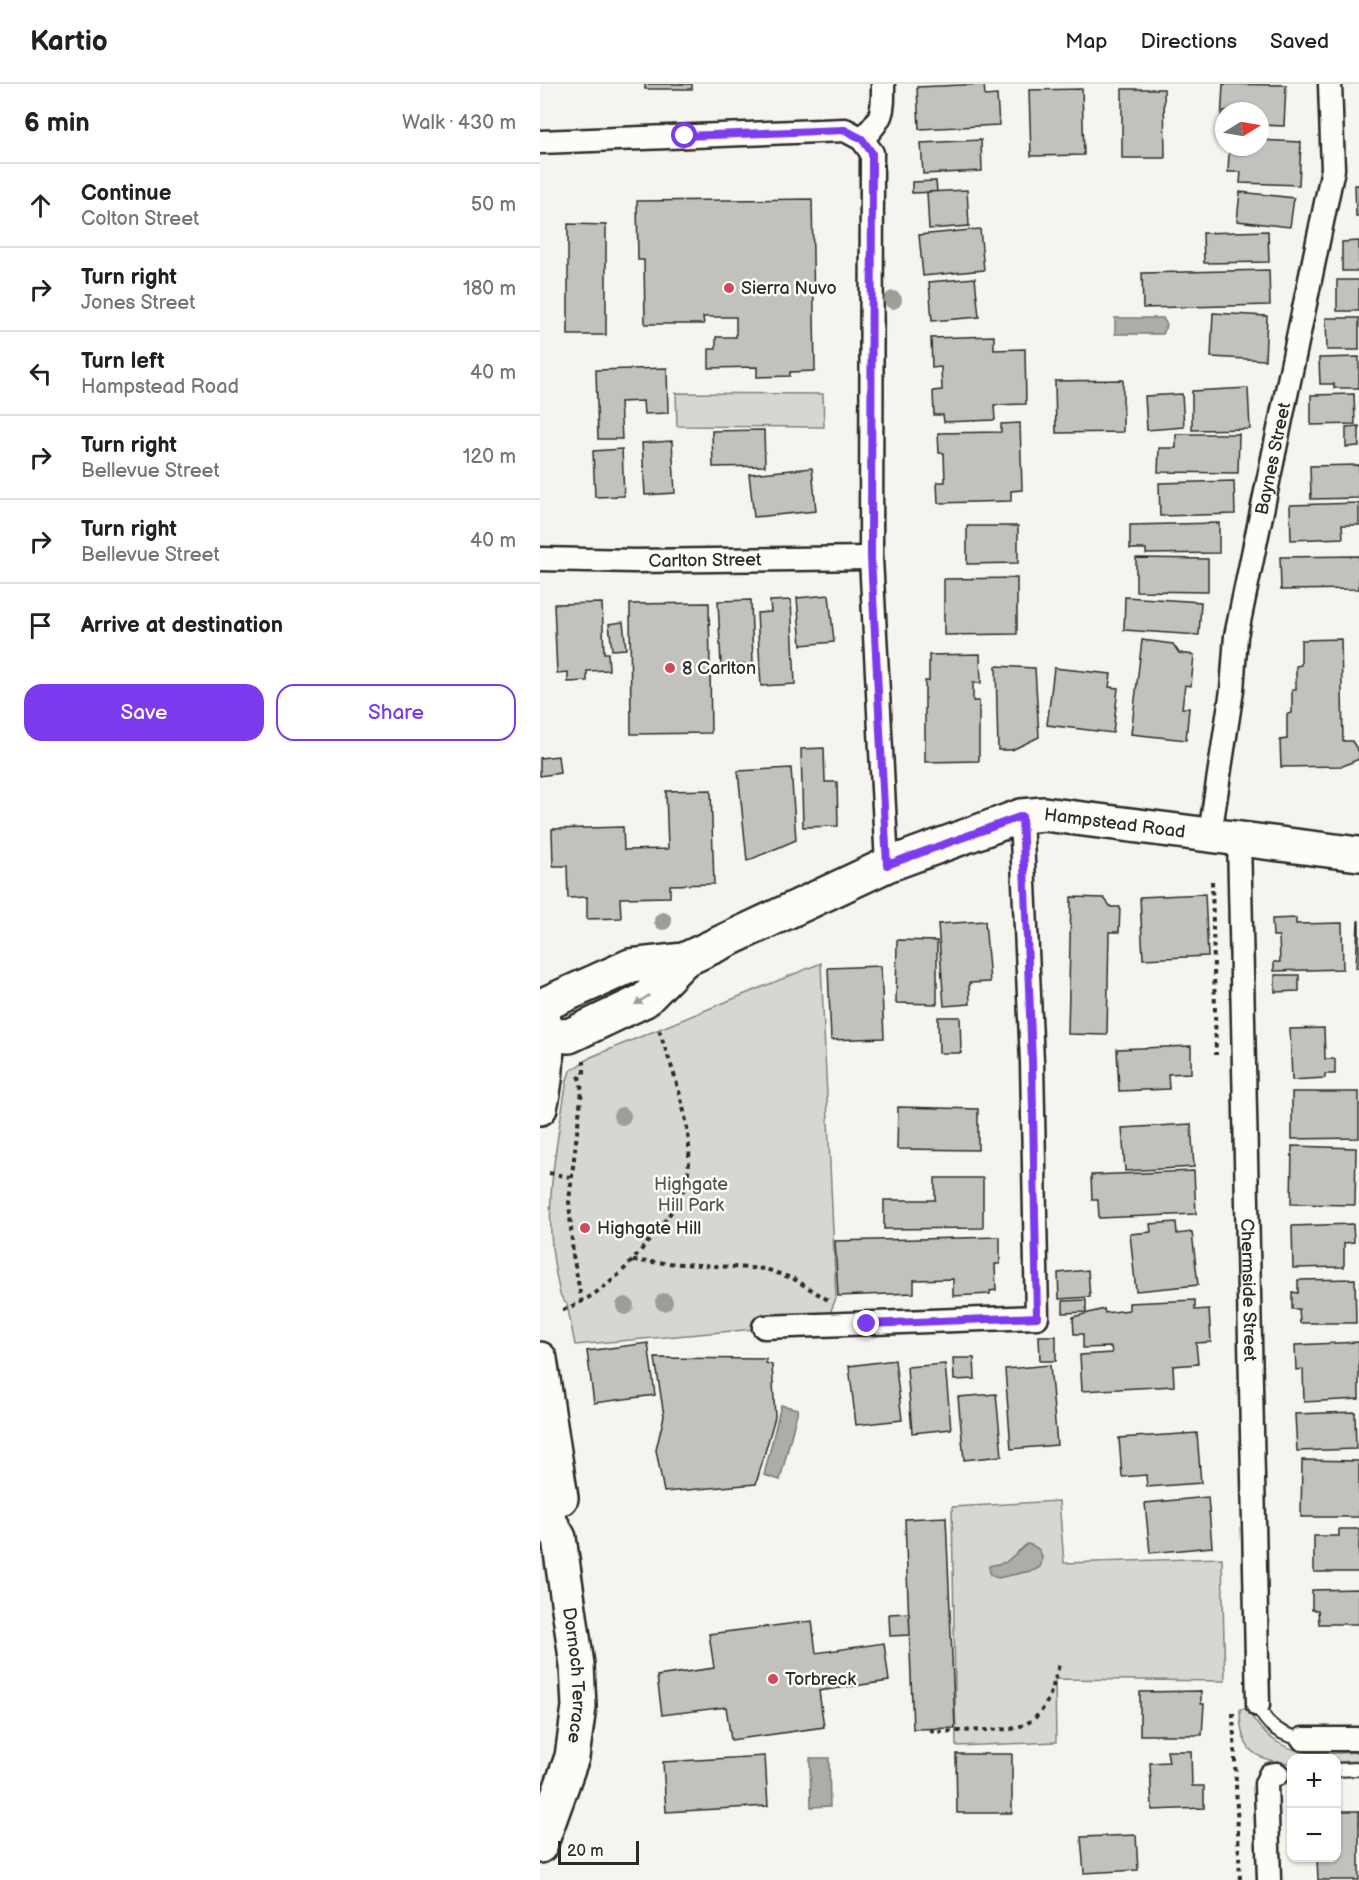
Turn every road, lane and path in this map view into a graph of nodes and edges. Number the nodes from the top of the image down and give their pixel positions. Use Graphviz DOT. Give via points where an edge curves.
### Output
graph roads {
  1 [pos="883,84"];
  2 [pos="1330,84"];
  3 [pos="862,139"];
  4 [pos="540,142"];
  5 [pos="871,558"];
  6 [pos="540,559"];
  7 [pos="1022,816"];
  8 [pos="1225,836"];
  9 [pos="1359,854"];
  10 [pos="887,865"];
  11 [pos="542,1016"];
  12 [pos="657,1023"];
  13 [pos="584,1065"];
  14 [pos="540,1108"];
  15 [pos="549,1173"];
  16 [pos="570,1177"];
  17 [pos="633,1261"];
  18 [pos="831,1302"];
  19 [pos="582,1303"];
  20 [pos="563,1310"];
  21 [pos="764,1327"];
  22 [pos="540,1359"];
  23 [pos="540,1472"];
  24 [pos="559,1538"];
  25 [pos="1059,1665"];
  26 [pos="1258,1705"];
  27 [pos="932,1729"];
  28 [pos="1303,1739"];
  29 [pos="1359,1739"];
  30 [pos="1359,1768"];
  31 [pos="1341,1770"];
  32 [pos="1283,1773"];
  33 [pos="540,1846"];
  34 [pos="1269,1880"];
  1 -- 3 [label="street" via="883,110 877,124"];
  2 -- 8 [label="street, Baynes Street" via="1333,169 1238,627"];
  3 -- 4 [label="street" via="845,130"];
  3 -- 5 [label="street" via="872,153"];
  5 -- 6 [label="street, Carlton Street"];
  5 -- 10 [label="street"];
  7 -- 8 [label="street, Hampstead Road" via="1044,814"];
  7 -- 10 [label="street, Hampstead Road"];
  7 -- 21 [label="street" via="1037,1317"];
  8 -- 9 [label="street, Hampstead Road"];
  8 -- 26 [label="street, Chermside Street"];
  10 -- 11 [label="street, Hampstead Road" via="684,960 630,966"];
  11 -- 14 [label="street" via="546,1072"];
  12 -- 17 [label="path" via="680,1099 689,1162 682,1192 666,1221"];
  13 -- 16 [label="path" via="584,1074 579,1078 582,1090"];
  15 -- 16 [label="path"];
  16 -- 19 [label="path" via="573,1256"];
  17 -- 18 [label="path" via="766,1269 794,1279"];
  17 -- 19 [label="path"];
  19 -- 20 [label="path"];
  22 -- 24 [label="street, Dornoch Terrace" via="564,1516"];
  23 -- 24 [label="street, Dornoch Terrace" via="548,1518"];
  24 -- 33 [label="street, Dornoch Terrace" via="579,1707 572,1757"];
  25 -- 27 [label="path" via="1044,1709 1020,1727 933,1732"];
  26 -- 28 [label="lane, Chermside Street" via="1279,1732"];
  28 -- 29 [label="street"];
  30 -- 31 [label="lane"];
  32 -- 34 [label="street" via="1270,1775 1266,1784"];
}
